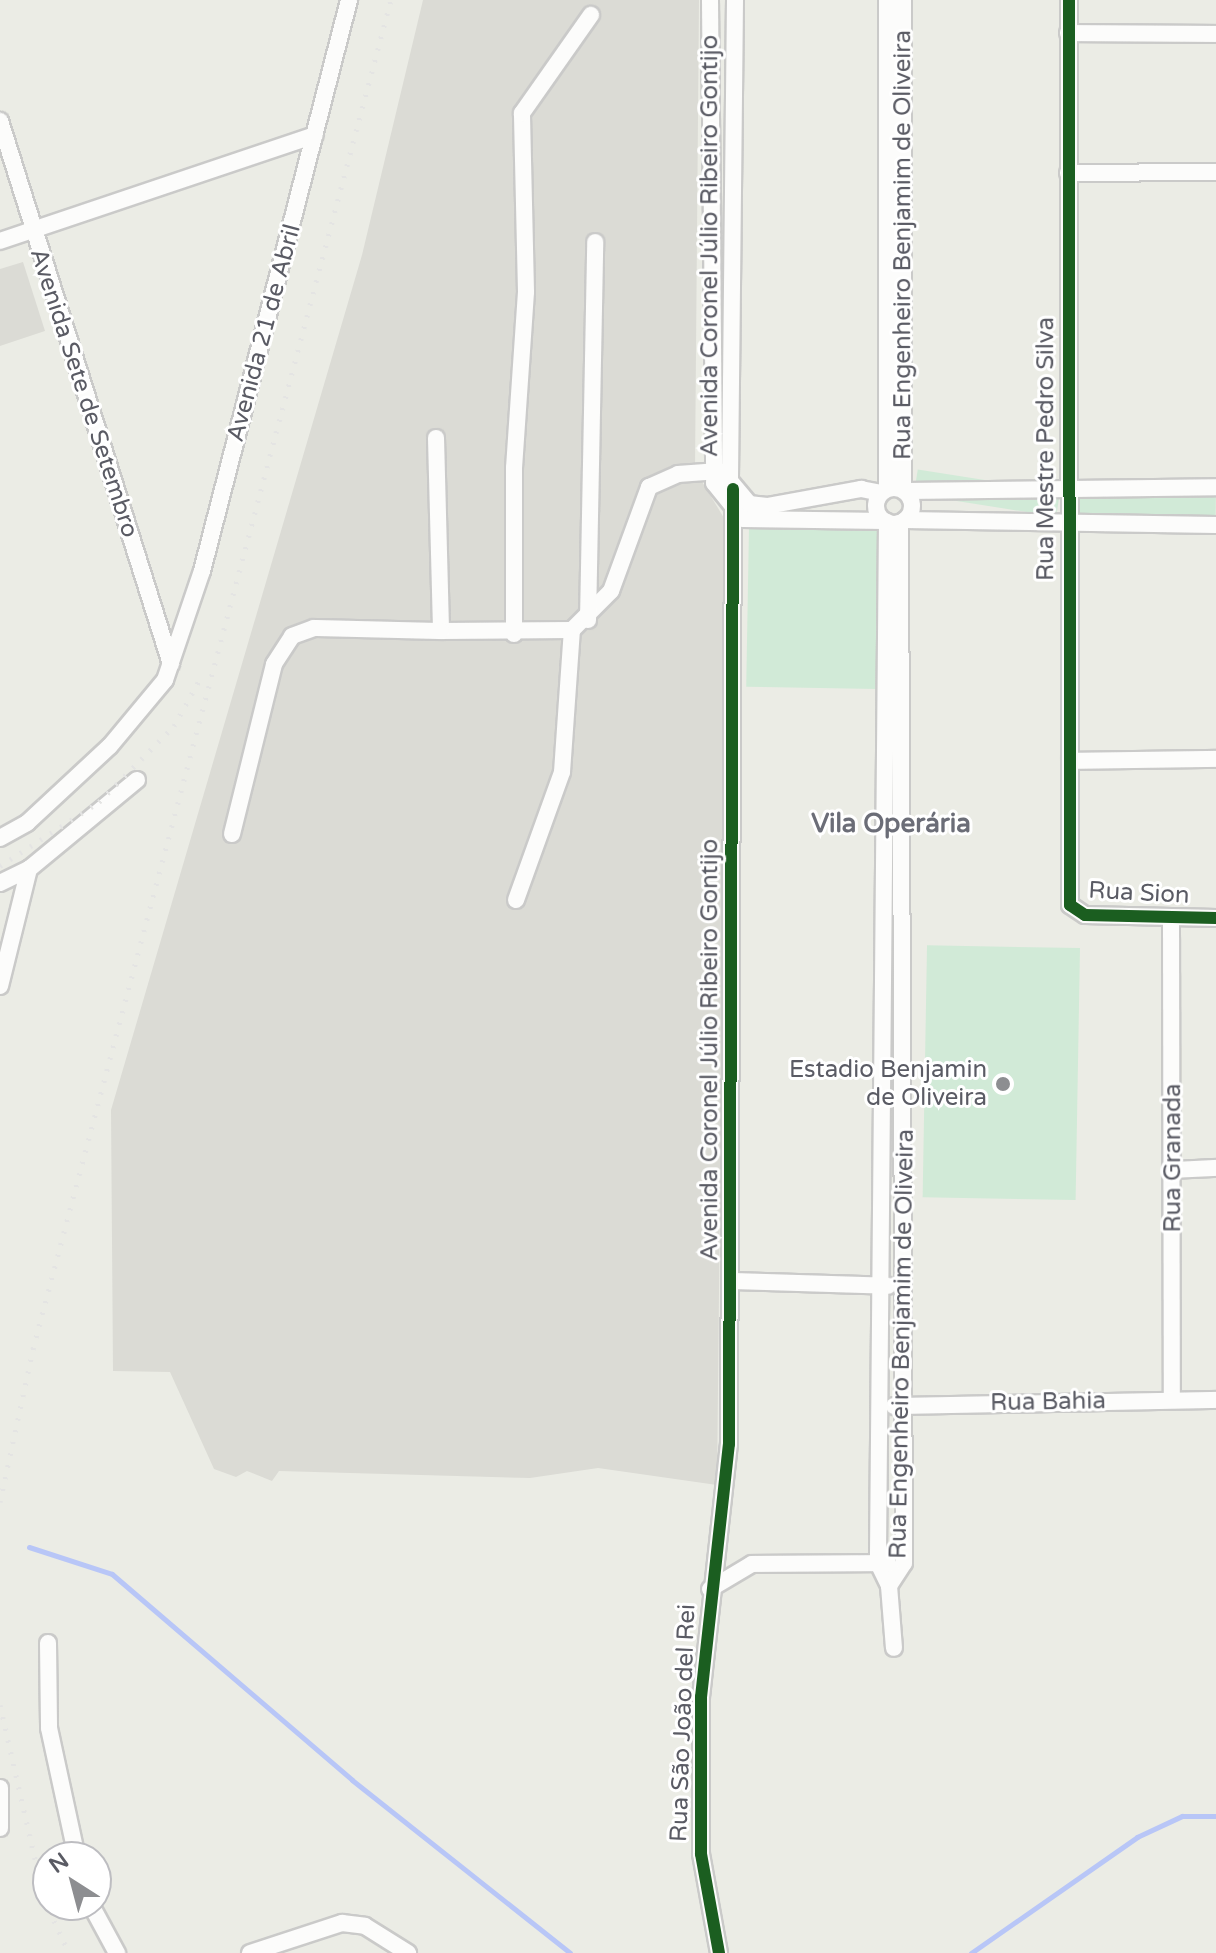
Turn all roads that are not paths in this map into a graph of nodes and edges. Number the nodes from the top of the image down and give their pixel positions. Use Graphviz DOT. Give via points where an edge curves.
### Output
graph roads {
  1 [pos="349,0"];
  2 [pos="710,0"];
  3 [pos="735,0"];
  4 [pos="887,0"];
  5 [pos="903,0"];
  6 [pos="1069,0"];
  7 [pos="591,15"];
  8 [pos="1068,33"];
  9 [pos="1216,34"];
  10 [pos="904,87"];
  11 [pos="885,88"];
  12 [pos="734,96"];
  13 [pos="710,97"];
  14 [pos="0,121"];
  15 [pos="315,135"];
  16 [pos="1216,172"];
  17 [pos="1068,173"];
  18 [pos="32,230"];
  19 [pos="0,241"];
  20 [pos="595,242"];
  21 [pos="731,278"];
  22 [pos="710,280"];
  23 [pos="904,283"];
  24 [pos="885,284"];
  25 [pos="436,438"];
  26 [pos="719,471"];
  27 [pos="1069,485"];
  28 [pos="1216,487"];
  29 [pos="733,489"];
  30 [pos="895,490"];
  31 [pos="730,510"];
  32 [pos="894,522"];
  33 [pos="1068,523"];
  34 [pos="1216,525"];
  35 [pos="588,620"];
  36 [pos="572,630"];
  37 [pos="441,631"];
  38 [pos="514,634"];
  39 [pos="171,664"];
  40 [pos="882,746"];
  41 [pos="900,746"];
  42 [pos="1216,759"];
  43 [pos="1070,761"];
  44 [pos="137,780"];
  45 [pos="232,834"];
  46 [pos="0,838"];
  47 [pos="29,869"];
  48 [pos="0,883"];
  49 [pos="1070,898"];
  50 [pos="516,900"];
  51 [pos="1171,918"];
  52 [pos="1216,918"];
  53 [pos="0,986"];
  54 [pos="1216,1168"];
  55 [pos="1173,1170"];
  56 [pos="733,1281"];
  57 [pos="879,1286"];
  58 [pos="903,1287"];
  59 [pos="1172,1399"];
  60 [pos="1216,1400"];
  61 [pos="880,1406"];
  62 [pos="902,1406"];
  63 [pos="878,1563"];
  64 [pos="904,1563"];
  65 [pos="889,1586"];
  66 [pos="710,1589"];
  67 [pos="48,1643"];
  68 [pos="894,1648"];
  69 [pos="0,1788"];
  70 [pos="0,1828"];
  71 [pos="74,1841"];
  72 [pos="100,1921"];
  73 [pos="117,1953"];
  74 [pos="250,1953"];
  75 [pos="408,1953"];
  76 [pos="719,1953"];
  1 -- 15 [label="street, Avenida 21 de Abril"];
  2 -- 13 [label="street, Avenida Coronel Júlio Ribeiro Gontijo"];
  3 -- 12 [label="street, Avenida Coronel Júlio Ribeiro Gontijo"];
  4 -- 11 [label="street, Rua Engenheiro Benjamim de Oliveira"];
  5 -- 10 [label="street, Rua Engenheiro Benjamim de Oliveira"];
  6 -- 8 [label="street, Rua Mestre Pedro Silva"];
  7 -- 38 [label="street" via="522,113 526,292 514,468"];
  8 -- 9 [label="street"];
  8 -- 17 [label="street, Rua Mestre Pedro Silva"];
  10 -- 11 [label="street"];
  10 -- 23 [label="street, Rua Engenheiro Benjamim de Oliveira"];
  11 -- 24 [label="street, Rua Engenheiro Benjamim de Oliveira"];
  12 -- 13 [label="street"];
  12 -- 21 [label="street, Avenida Coronel Júlio Ribeiro Gontijo"];
  13 -- 22 [label="street, Avenida Coronel Júlio Ribeiro Gontijo"];
  14 -- 18 [label="street, Avenida Sete de Setembro"];
  15 -- 18 [label="street"];
  15 -- 39 [label="street, Avenida 21 de Abril" via="202,571"];
  16 -- 17 [label="street"];
  17 -- 27 [label="street, Rua Mestre Pedro Silva"];
  18 -- 19 [label="street"];
  18 -- 39 [label="street, Avenida Sete de Setembro"];
  20 -- 35 [label="street"];
  21 -- 22 [label="street"];
  21 -- 26 [label="street, Avenida Coronel Júlio Ribeiro Gontijo"];
  22 -- 26 [label="street, Avenida Coronel Júlio Ribeiro Gontijo"];
  23 -- 24 [label="street"];
  23 -- 30 [label="street, Rua Engenheiro Benjamim de Oliveira"];
  24 -- 30 [label="street, Rua Engenheiro Benjamim de Oliveira"];
  25 -- 37 [label="street"];
  26 -- 29 [label="street, Avenida Coronel Júlio Ribeiro Gontijo"];
  26 -- 31 [label="street, Avenida Coronel Júlio Ribeiro Gontijo"];
  26 -- 35 [label="street" via="668,476 649,487 611,591"];
  27 -- 28 [label="street"];
  27 -- 30 [label="street"];
  27 -- 33 [label="street, Rua Mestre Pedro Silva"];
  29 -- 30 [label="street, Avenida Coronel Júlio Ribeiro Gontijo" via="749,504"];
  29 -- 31 [label="street"];
  30 -- 32 [label="street" via="912,509"];
  30 -- 32 [label="street" via="877,511"];
  31 -- 32 [label="street" via="761,521"];
  31 -- 56 [label="street, Avenida Coronel Júlio Ribeiro Gontijo"];
  32 -- 33 [label="street"];
  32 -- 40 [label="street, Rua Engenheiro Benjamim de Oliveira"];
  32 -- 41 [label="street, Rua Engenheiro Benjamim de Oliveira"];
  33 -- 34 [label="street"];
  33 -- 43 [label="street, Rua Mestre Pedro Silva"];
  35 -- 36 [label="street"];
  36 -- 38 [label="street"];
  36 -- 50 [label="street" via="562,772"];
  37 -- 38 [label="street"];
  37 -- 45 [label="street" via="314,628 292,636 274,664"];
  39 -- 46 [label="street, Avenida 21 de Abril" via="110,746 27,823"];
  40 -- 41 [label="street"];
  40 -- 57 [label="street, Rua Engenheiro Benjamim de Oliveira"];
  41 -- 58 [label="street, Rua Engenheiro Benjamim de Oliveira"];
  42 -- 43 [label="street"];
  43 -- 49 [label="street, Rua Mestre Pedro Silva"];
  44 -- 47 [label="street"];
  47 -- 48 [label="street"];
  47 -- 53 [label="street"];
  49 -- 51 [label="street, Rua Sion" via="1085,915"];
  51 -- 52 [label="street, Rua Sion"];
  51 -- 55 [label="street, Rua Granada"];
  54 -- 55 [label="street"];
  55 -- 59 [label="street, Rua Granada"];
  56 -- 57 [label="street"];
  56 -- 66 [label="street, Avenida Coronel Júlio Ribeiro Gontijo" via="729,1444"];
  57 -- 58 [label="street"];
  57 -- 61 [label="street, Rua Engenheiro Benjamim de Oliveira"];
  58 -- 62 [label="street, Rua Engenheiro Benjamim de Oliveira"];
  59 -- 60 [label="street, Rua Bahia"];
  59 -- 62 [label="street, Rua Bahia"];
  61 -- 62 [label="street, Rua Bahia"];
  61 -- 63 [label="street, Rua Engenheiro Benjamim de Oliveira"];
  62 -- 64 [label="street, Rua Engenheiro Benjamim de Oliveira"];
  63 -- 64 [label="street"];
  63 -- 65 [label="street, Rua Engenheiro Benjamim de Oliveira"];
  63 -- 66 [label="street" via="752,1564"];
  64 -- 65 [label="street, Rua Engenheiro Benjamim de Oliveira"];
  65 -- 68 [label="street, Rua Engenheiro Benjamim de Oliveira"];
  66 -- 76 [label="street, Rua São João del Rei" via="701,1854"];
  67 -- 71 [label="street" via="49,1728"];
  69 -- 70 [label="street"];
  72 -- 73 [label="street"];
  74 -- 75 [label="street" via="342,1923 365,1926"];
}
